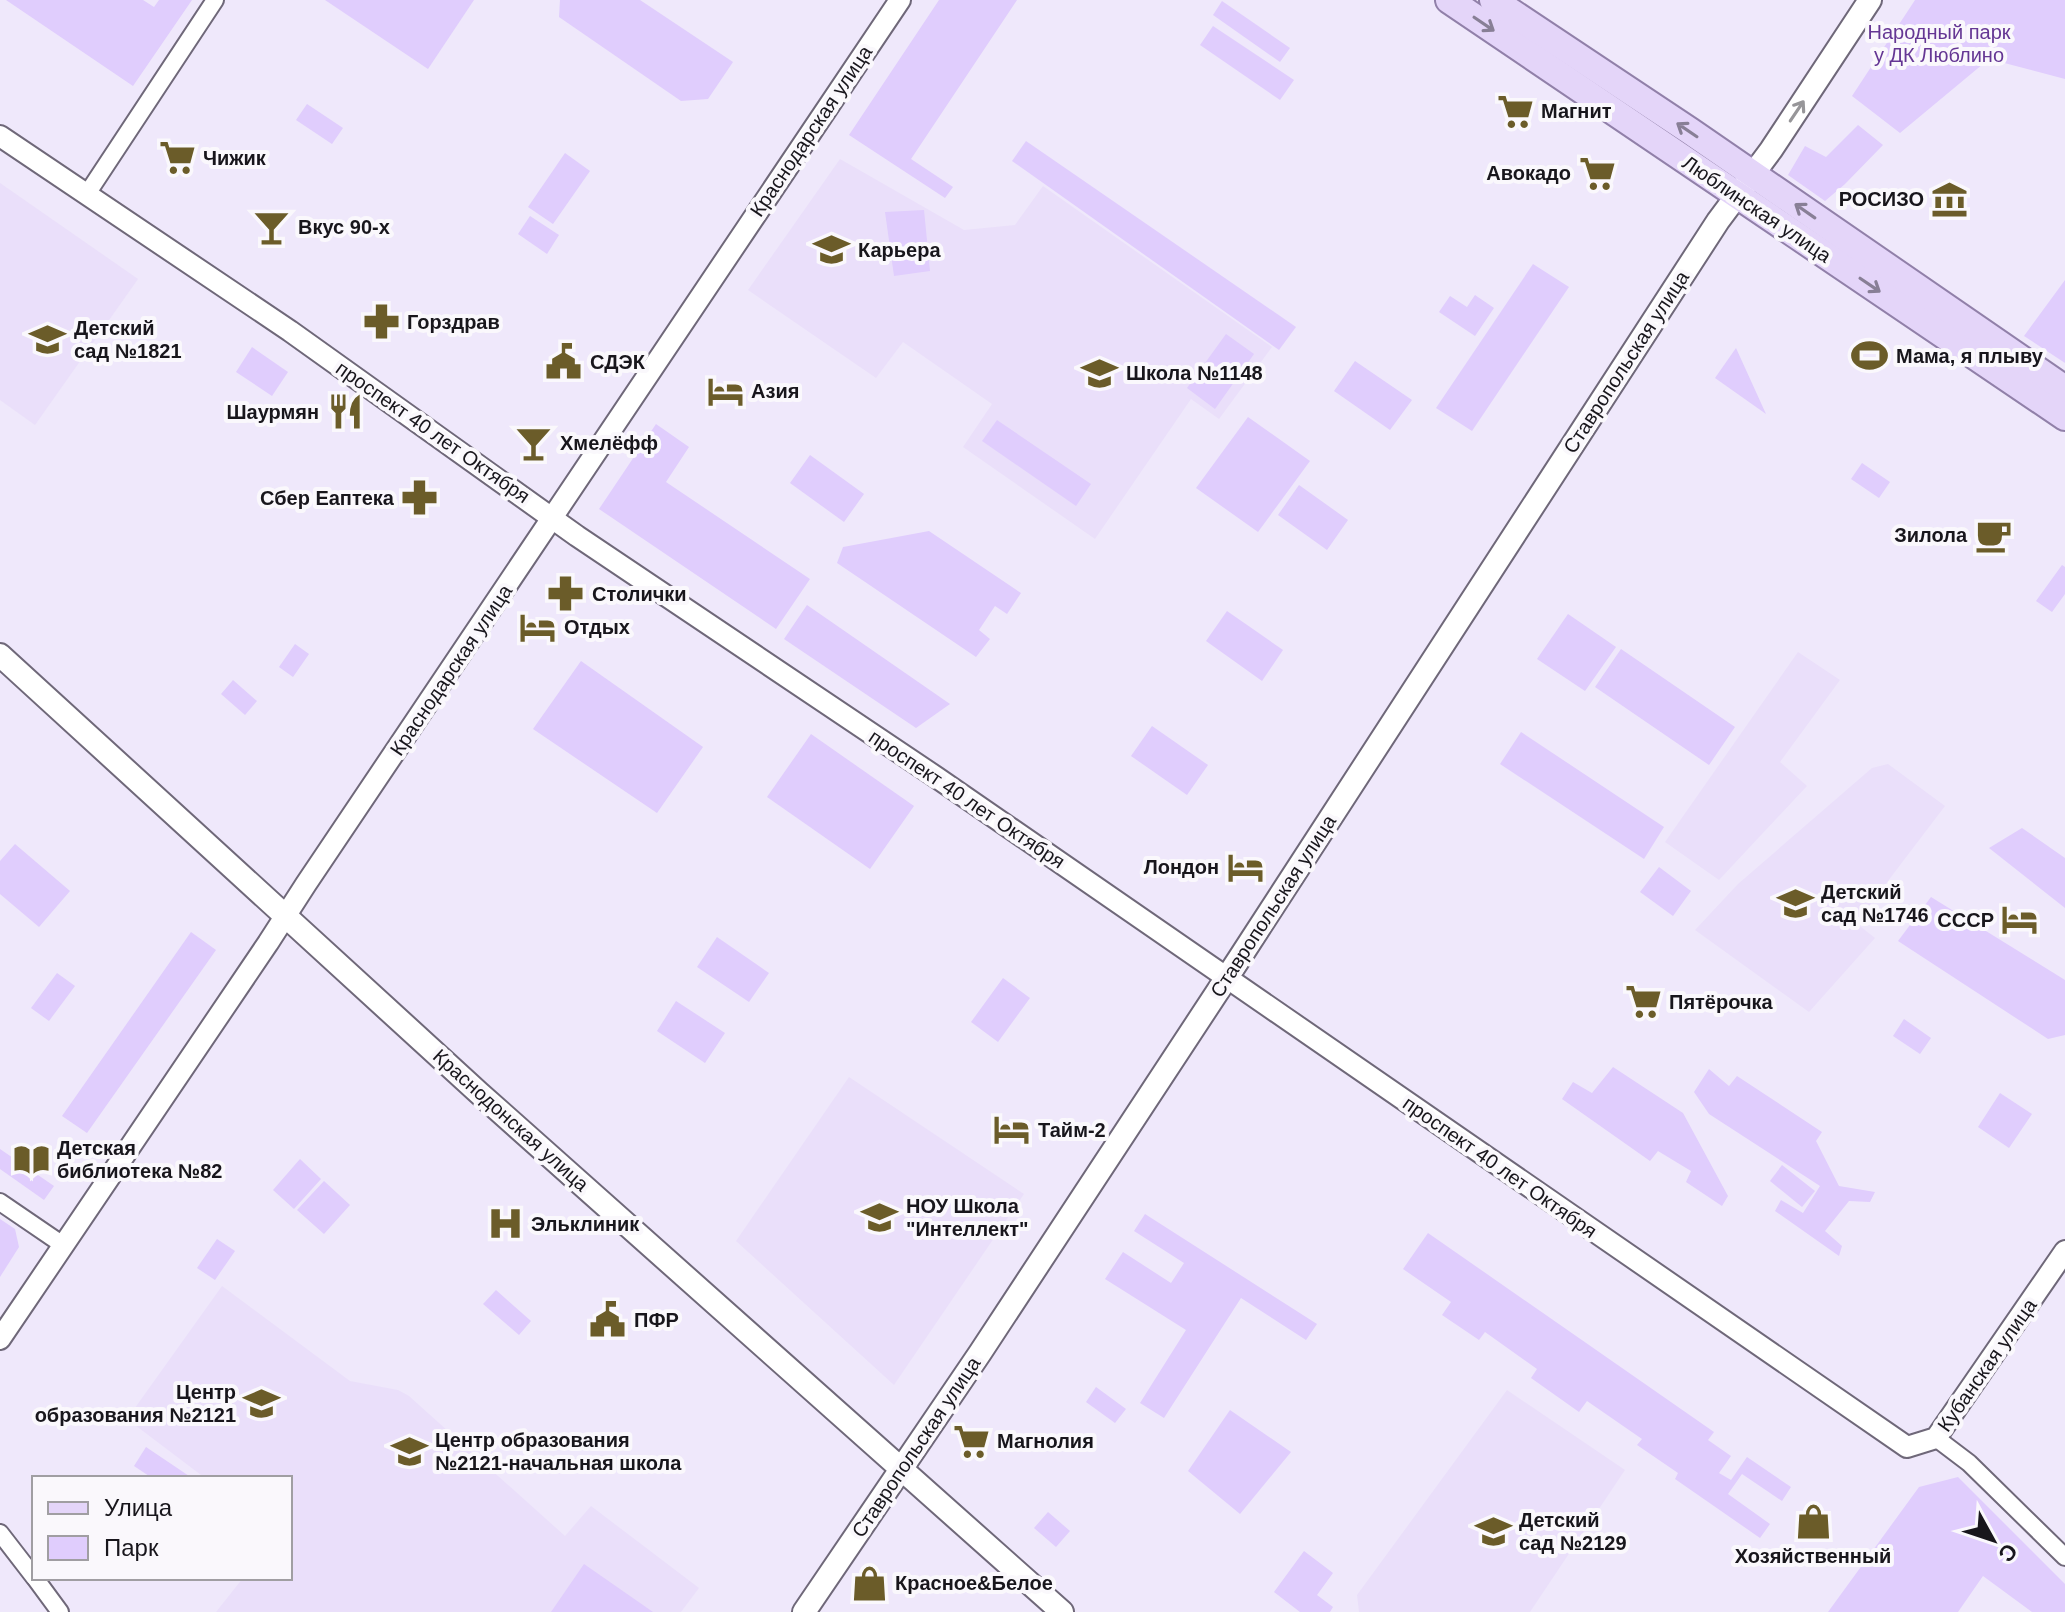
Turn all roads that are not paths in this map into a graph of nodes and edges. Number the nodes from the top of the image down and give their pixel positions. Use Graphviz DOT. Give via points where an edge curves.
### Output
graph roads {
  1 [pos="215,0"];
  2 [pos="900,0"];
  3 [pos="1449,0"];
  4 [pos="1493,0"];
  5 [pos="1870,0"];
  6 [pos="0,136"];
  7 [pos="1752,174"];
  8 [pos="87,194"];
  9 [pos="1736,195"];
  10 [pos="2065,389"];
  11 [pos="2065,417"];
  12 [pos="553,518"];
  13 [pos="0,655"];
  14 [pos="286,914"];
  15 [pos="1226,978"];
  16 [pos="0,1202"];
  17 [pos="63,1245"];
  18 [pos="2065,1251"];
  19 [pos="0,1339"];
  20 [pos="1936,1438"];
  21 [pos="903,1469"];
  22 [pos="0,1533"];
  23 [pos="2065,1557"];
  24 [pos="32,1575"];
  25 [pos="36,1580"];
  26 [pos="60,1612"];
  27 [pos="804,1612"];
  28 [pos="1062,1612"];
  1 -- 8 [label="street"];
  2 -- 12 [label="street, Краснодарская улица"];
  3 -- 9 [label="main road, Люблинская улица, one-way"];
  7 -- 4 [label="main road, Люблинская улица, one-way"];
  7 -- 5 [label="main road, Ставропольская улица, one-way"];
  6 -- 8 [label="street, проспект 40 лет Октября"];
  7 -- 9 [label="main road, Ставропольская улица"];
  10 -- 7 [label="main road, Люблинская улица, one-way"];
  8 -- 12 [label="street, проспект 40 лет Октября"];
  9 -- 11 [label="main road, Люблинская улица, one-way"];
  9 -- 15 [label="main road, Ставропольская улица"];
  12 -- 14 [label="street, Краснодарская улица"];
  12 -- 15 [label="street, проспект 40 лет Октября"];
  13 -- 14 [label="main road, Краснодонская улица"];
  14 -- 17 [label="street, Краснодарская улица"];
  14 -- 21 [label="main road, Краснодонская улица" via="479,1093"];
  15 -- 20 [label="street, проспект 40 лет Октября" via="1907,1447"];
  15 -- 21 [label="main road, Ставропольская улица"];
  16 -- 17 [label="street"];
  17 -- 19 [label="street, Краснодарская улица"];
  18 -- 20 [label="street, Кубанская улица"];
  20 -- 23 [label="street"];
  21 -- 27 [label="main road, Ставропольская улица"];
  21 -- 28 [label="main road, Краснодонская улица"];
  22 -- 24 [label="street"];
  25 -- 26 [label="street"];
}
